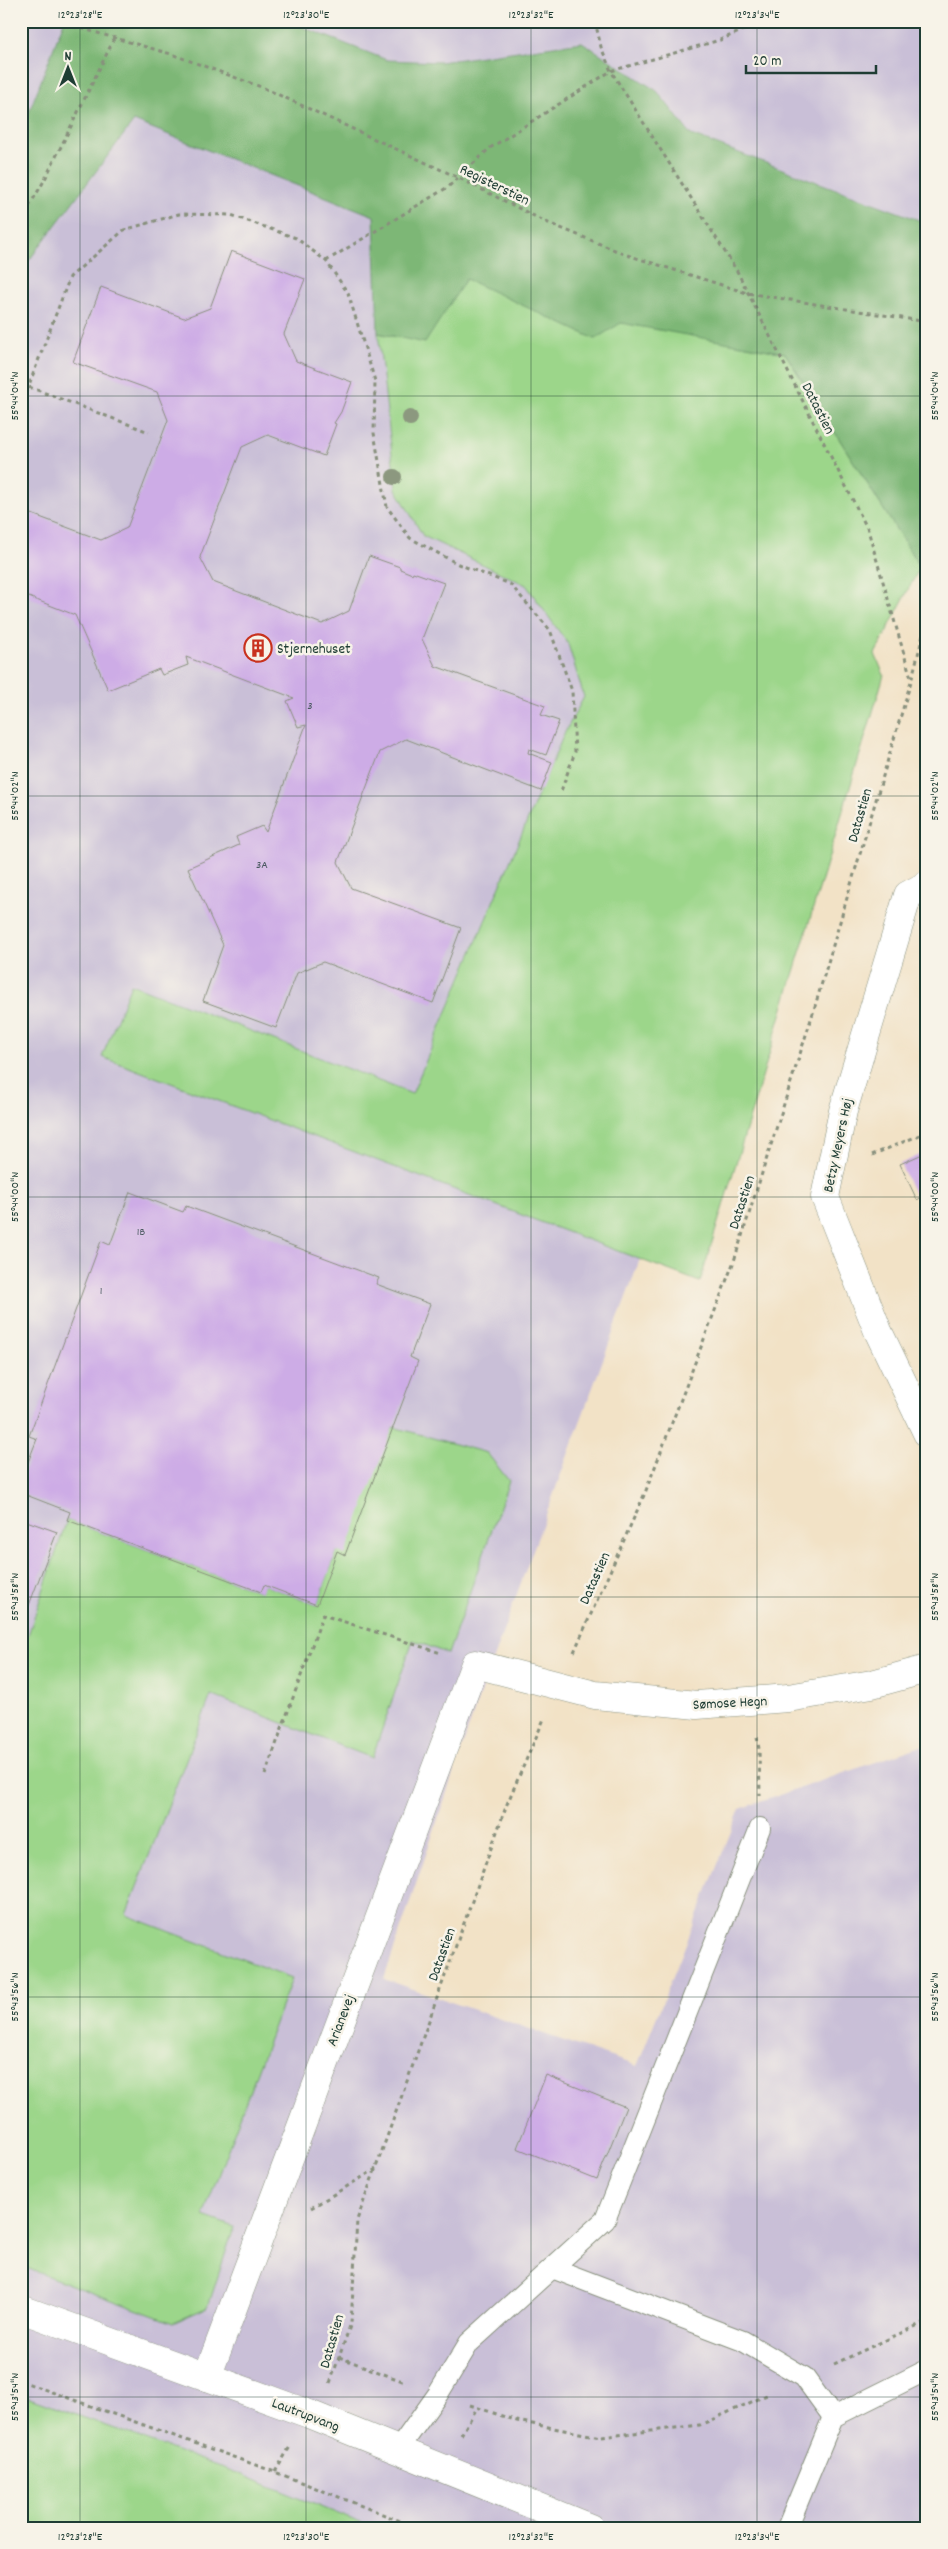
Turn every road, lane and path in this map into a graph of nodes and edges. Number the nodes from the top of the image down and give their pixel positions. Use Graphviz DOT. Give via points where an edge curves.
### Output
graph roads {
  1 [pos="595,21"];
  2 [pos="764,21"];
  3 [pos="66,24"];
  4 [pos="114,39"];
  5 [pos="611,71"];
  6 [pos="458,178"];
  7 [pos="21,220"];
  8 [pos="326,261"];
  9 [pos="748,293"];
  10 [pos="927,322"];
  11 [pos="29,387"];
  12 [pos="21,406"];
  13 [pos="149,432"];
  14 [pos="927,620"];
  15 [pos="912,678"];
  16 [pos="561,791"];
  17 [pos="927,885"];
  18 [pos="927,1132"];
  19 [pos="830,1173"];
  20 [pos="927,1433"];
  21 [pos="475,1664"];
  22 [pos="927,1669"];
  23 [pos="558,1687"];
  24 [pos="758,1700"];
  25 [pos="265,1775"];
  26 [pos="760,1828"];
  27 [pos="376,2168"];
  28 [pos="308,2210"];
  29 [pos="552,2268"];
  30 [pos="21,2309"];
  31 [pos="927,2321"];
  32 [pos="340,2357"];
  33 [pos="927,2370"];
  34 [pos="207,2377"];
  35 [pos="804,2377"];
  36 [pos="21,2381"];
  37 [pos="438,2394"];
  38 [pos="309,2414"];
  39 [pos="833,2417"];
  40 [pos="398,2450"];
  41 [pos="275,2472"];
  42 [pos="588,2527"];
  43 [pos="418,2528"];
  44 [pos="787,2528"];
  1 -- 5 [label="path, Datastien"];
  2 -- 5 [label="path" via="720,40"];
  3 -- 4 [label="path, Registerstien"];
  4 -- 6 [label="path, Registerstien" via="171,54 264,88"];
  4 -- 7 [label="path"];
  5 -- 6 [label="path" via="490,148"];
  5 -- 9 [label="path, Datastien"];
  6 -- 8 [label="path"];
  6 -- 9 [label="path, Registerstien" via="546,222 627,255"];
  8 -- 11 [label="path" via="296,238 231,215 178,214 124,230 70,277"];
  8 -- 16 [label="path" via="348,293 375,381 374,433 387,507 410,538 458,564 510,584 550,630 572,691 575,752"];
  9 -- 10 [label="path, Registerstien"];
  9 -- 15 [label="path, Datastien" via="868,530"];
  11 -- 12 [label="path"];
  11 -- 13 [label="path"];
  14 -- 15 [label="path, Datastien"];
  15 -- 23 [label="path, Datastien" via="734,1261 645,1493"];
  17 -- 19 [label="street, Betzy Meyers Høj" via="908,895 843,1111"];
  18 -- 19 [label="path"];
  19 -- 20 [label="street, Betzy Meyers Høj" via="825,1197 878,1331"];
  21 -- 23 [label="street, Sømose Hegn"];
  21 -- 25 [label="path" via="323,1615"];
  21 -- 34 [label="street, Arianevej"];
  22 -- 24 [label="street, Sømose Hegn" via="872,1684"];
  23 -- 24 [label="street, Sømose Hegn" via="596,1695 697,1705"];
  23 -- 27 [label="path, Datastien" via="507,1804"];
  24 -- 26 [label="path" via="756,1735"];
  26 -- 29 [label="lane" via="605,2220"];
  27 -- 28 [label="path"];
  27 -- 32 [label="path, Datastien" via="357,2220 351,2323"];
  29 -- 35 [label="lane" via="743,2341"];
  29 -- 37 [label="lane" via="469,2343"];
  30 -- 34 [label="street, Lautrupvang"];
  31 -- 35 [label="path"];
  32 -- 37 [label="path"];
  32 -- 38 [label="path, Datastien" via="330,2384"];
  33 -- 39 [label="lane"];
  34 -- 38 [label="street, Lautrupvang"];
  35 -- 37 [label="path" via="700,2425 601,2437 517,2420"];
  35 -- 39 [label="lane"];
  36 -- 41 [label="path"];
  37 -- 40 [label="lane"];
  38 -- 40 [label="street, Lautrupvang"];
  38 -- 41 [label="path, Datastien"];
  39 -- 44 [label="lane"];
  40 -- 42 [label="street, Lautrupvang"];
  41 -- 43 [label="path"];
}
